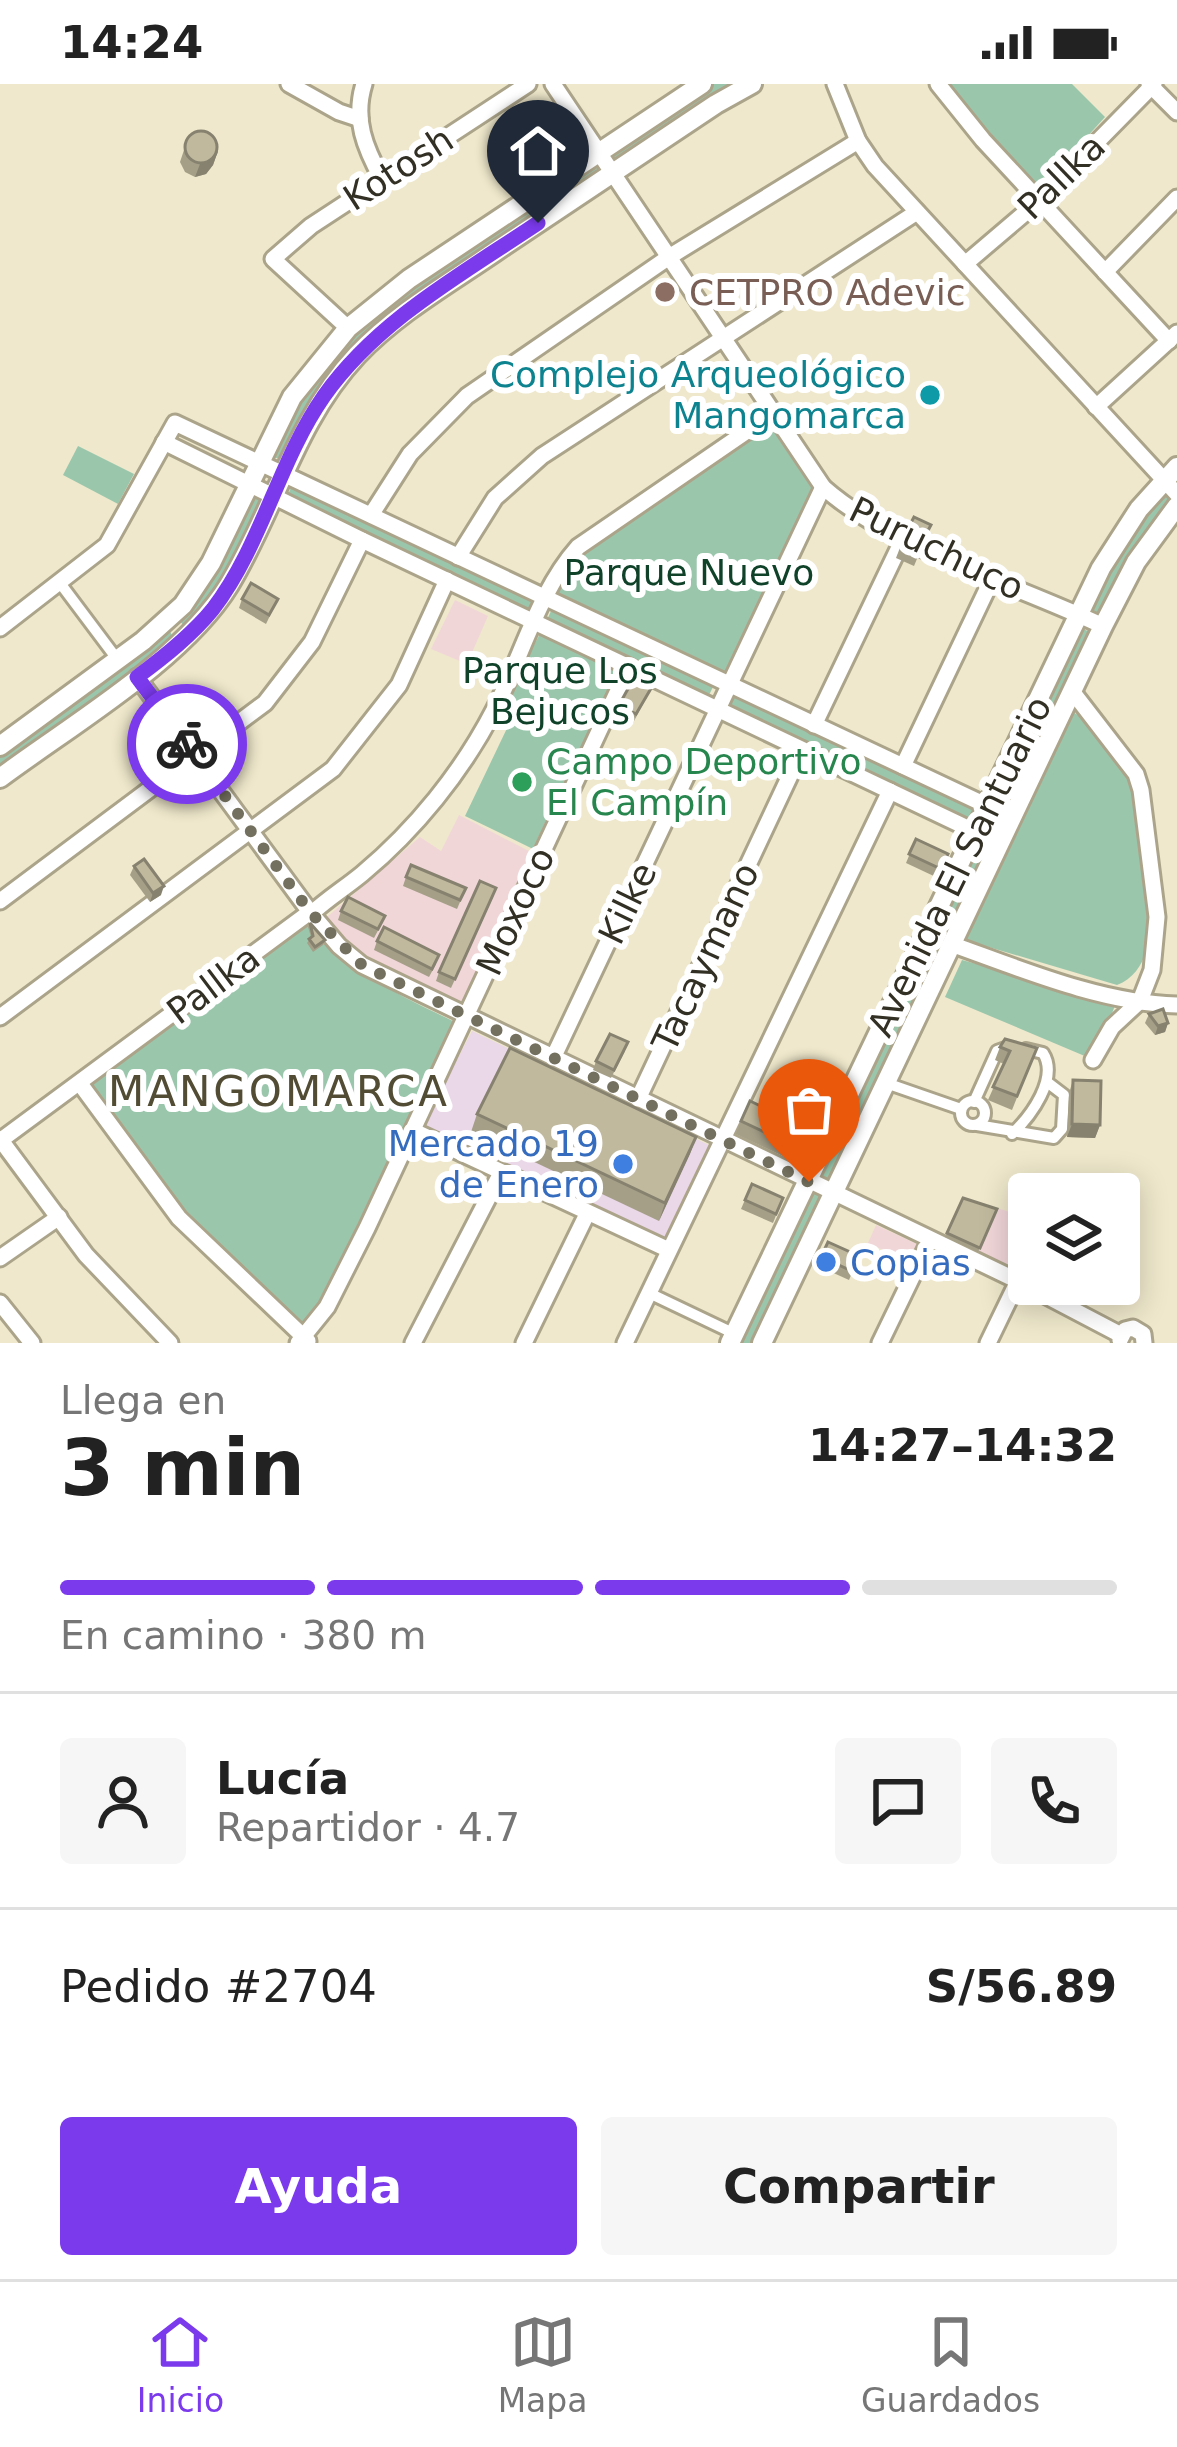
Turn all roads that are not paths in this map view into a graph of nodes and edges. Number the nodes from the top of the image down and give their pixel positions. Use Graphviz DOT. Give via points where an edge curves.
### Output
graph roads {
  1 [pos="289,84"];
  2 [pos="364,84"];
  3 [pos="529,84"];
  4 [pos="553,84"];
  5 [pos="703,84"];
  6 [pos="752,84"];
  7 [pos="835,84"];
  8 [pos="938,84"];
  9 [pos="1151,85"];
  10 [pos="1177,112"];
  11 [pos="360,119"];
  12 [pos="858,142"];
  13 [pos="598,154"];
  14 [pos="613,172"];
  15 [pos="382,178"];
  16 [pos="1177,198"];
  17 [pos="1039,201"];
  18 [pos="917,212"];
  19 [pos="669,257"];
  20 [pos="965,264"];
  21 [pos="1105,272"];
  22 [pos="348,328"];
  23 [pos="1173,337"];
  24 [pos="723,339"];
  25 [pos="1096,407"];
  26 [pos="772,414"];
  27 [pos="164,442"];
  28 [pos="258,463"];
  29 [pos="283,475"];
  30 [pos="1173,480"];
  31 [pos="250,484"];
  32 [pos="823,487"];
  33 [pos="274,496"];
  34 [pos="1177,506"];
  35 [pos="371,515"];
  36 [pos="904,537"];
  37 [pos="362,540"];
  38 [pos="458,557"];
  39 [pos="992,579"];
  40 [pos="447,580"];
  41 [pos="60,583"];
  42 [pos="545,599"];
  43 [pos="1079,615"];
  44 [pos="169,620"];
  45 [pos="536,622"];
  46 [pos="1103,626"];
  47 [pos="0,628"];
  48 [pos="185,637"];
  49 [pos="117,659"];
  50 [pos="628,667"];
  51 [pos="137,677"];
  52 [pos="731,686"];
  53 [pos="1072,691"];
  54 [pos="718,710"];
  55 [pos="814,725"];
  56 [pos="0,746"];
  57 [pos="802,750"];
  58 [pos="196,756"];
  59 [pos="903,766"];
  60 [pos="0,778"];
  61 [pos="890,791"];
  62 [pos="989,806"];
  63 [pos="1011,817"];
  64 [pos="250,832"];
  65 [pos="976,832"];
  66 [pos="999,843"];
  67 [pos="0,901"];
  68 [pos="310,913"];
  69 [pos="951,944"];
  70 [pos="1139,1001"];
  71 [pos="1177,1005"];
  72 [pos="466,1016"];
  73 [pos="0,1018"];
  74 [pos="553,1058"];
  75 [pos="1093,1060"];
  76 [pos="1047,1082"];
  77 [pos="81,1084"];
  78 [pos="895,1087"];
  79 [pos="638,1099"];
  80 [pos="974,1102"];
  81 [pos="961,1111"];
  82 [pos="977,1125"];
  83 [pos="414,1131"];
  84 [pos="1012,1134"];
  85 [pos="1,1140"];
  86 [pos="723,1142"];
  87 [pos="501,1173"];
  88 [pos="809,1182"];
  89 [pos="834,1193"];
  90 [pos="587,1214"];
  91 [pos="59,1217"];
  92 [pos="930,1240"];
  93 [pos="669,1250"];
  94 [pos="0,1258"];
  95 [pos="1008,1276"];
  96 [pos="649,1293"];
  97 [pos="1008,1302"];
  98 [pos="0,1303"];
  99 [pos="1060,1305"];
  100 [pos="733,1338"];
  101 [pos="1120,1339"];
  102 [pos="304,1341"];
  103 [pos="32,1343"];
  104 [pos="170,1343"];
  105 [pos="413,1343"];
  106 [pos="524,1343"];
  107 [pos="625,1343"];
  108 [pos="763,1343"];
  109 [pos="880,1343"];
  110 [pos="988,1343"];
  111 [pos="1144,1343"];
  1 -- 11 [label="street"];
  2 -- 11 [label="street"];
  3 -- 15 [label="street, Kotosh"];
  4 -- 13 [label="street, Puruchuco"];
  5 -- 13 [label="street"];
  6 -- 14 [label="street"];
  7 -- 12 [label="street"];
  8 -- 17 [label="street"];
  9 -- 10 [label="street"];
  9 -- 17 [label="street, Pallka"];
  11 -- 15 [label="street"];
  12 -- 18 [label="street"];
  12 -- 19 [label="street"];
  13 -- 14 [label="street, Puruchuco"];
  13 -- 22 [label="street"];
  14 -- 19 [label="street, Puruchuco"];
  14 -- 29 [label="street" via="383,331 322,399"];
  15 -- 22 [label="street, Kotosh" via="273,259"];
  16 -- 21 [label="street"];
  17 -- 20 [label="street, Pallka"];
  17 -- 21 [label="street"];
  18 -- 20 [label="street"];
  18 -- 24 [label="street"];
  19 -- 24 [label="street, Puruchuco"];
  19 -- 35 [label="street" via="446,415"];
  20 -- 25 [label="street"];
  21 -- 23 [label="street"];
  22 -- 28 [label="street" via="292,397"];
  23 -- 25 [label="street"];
  24 -- 26 [label="street, Puruchuco"];
  24 -- 38 [label="street" via="508,483"];
  25 -- 30 [label="street"];
  26 -- 32 [label="street, Puruchuco"];
  26 -- 42 [label="street" via="578,547"];
  27 -- 28 [label="street" via="175,423"];
  27 -- 31 [label="street"];
  27 -- 41 [label="street" via="107,545"];
  28 -- 29 [label="street"];
  28 -- 31 [label="street"];
  29 -- 33 [label="street"];
  29 -- 35 [label="street"];
  30 -- 43 [label="street, Avenida El Santuario" via="1116,544"];
  31 -- 33 [label="street"];
  31 -- 44 [label="street" via="212,563"];
  32 -- 36 [label="street, Puruchuco"];
  32 -- 52 [label="street, Kilke"];
  33 -- 37 [label="street"];
  33 -- 48 [label="street" via="230,584"];
  34 -- 46 [label="street, Avenida El Santuario"];
  35 -- 38 [label="street"];
  36 -- 39 [label="street, Puruchuco"];
  36 -- 55 [label="street"];
  37 -- 40 [label="street"];
  37 -- 58 [label="street" via="292,672"];
  38 -- 42 [label="street"];
  39 -- 43 [label="street, Puruchuco"];
  39 -- 59 [label="street"];
  40 -- 45 [label="street"];
  40 -- 64 [label="street" via="399,685 363,734 333,769"];
  41 -- 47 [label="street"];
  41 -- 49 [label="street"];
  42 -- 45 [label="street"];
  42 -- 52 [label="street"];
  43 -- 46 [label="street, Puruchuco"];
  43 -- 62 [label="street, Avenida El Santuario"];
  44 -- 48 [label="street"];
  44 -- 49 [label="street"];
  45 -- 50 [label="street"];
  45 -- 68 [label="street, Pallka" via="495,709 437,797 403,837"];
  46 -- 53 [label="street, Avenida El Santuario"];
  48 -- 51 [label="street"];
  49 -- 56 [label="street"];
  50 -- 54 [label="street"];
  50 -- 72 [label="street, Moxoco"];
  51 -- 58 [label="street"];
  51 -- 60 [label="street"];
  52 -- 54 [label="street, Kilke"];
  52 -- 55 [label="street"];
  53 -- 63 [label="street, Avenida El Santuario"];
  53 -- 70 [label="street" via="1129,760 1142,790 1157,942"];
  54 -- 57 [label="street"];
  54 -- 74 [label="street, Kilke"];
  55 -- 59 [label="street"];
  57 -- 61 [label="street"];
  57 -- 79 [label="street, Tacaymano"];
  58 -- 64 [label="street"];
  58 -- 67 [label="street"];
  59 -- 62 [label="street"];
  61 -- 65 [label="street"];
  61 -- 86 [label="street"];
  62 -- 63 [label="street"];
  62 -- 65 [label="street, Avenida El Santuario"];
  63 -- 66 [label="street, Avenida El Santuario"];
  64 -- 68 [label="street"];
  64 -- 73 [label="street"];
  65 -- 66 [label="street"];
  65 -- 88 [label="street, Avenida El Santuario"];
  66 -- 69 [label="street, Avenida El Santuario"];
  68 -- 72 [label="street" via="362,965"];
  68 -- 77 [label="street, Pallka"];
  69 -- 70 [label="street"];
  69 -- 78 [label="street, Avenida El Santuario"];
  70 -- 71 [label="street"];
  70 -- 75 [label="street"];
  72 -- 74 [label="street"];
  72 -- 83 [label="street, Moxoco"];
  74 -- 79 [label="street"];
  76 -- 80 [label="street" via="1043,1053 1003,1047"];
  76 -- 84 [label="street"];
  76 -- 84 [label="street" via="1064,1095 1059,1134"];
  77 -- 85 [label="street, Pallka"];
  77 -- 102 [label="street" via="179,1218"];
  78 -- 81 [label="street"];
  78 -- 89 [label="street, Avenida El Santuario"];
  79 -- 86 [label="street"];
  80 -- 81 [label="street"];
  80 -- 82 [label="street" via="985,1112"];
  81 -- 82 [label="street" via="965,1123"];
  82 -- 84 [label="street"];
  83 -- 87 [label="street"];
  83 -- 102 [label="street, Moxoco"];
  85 -- 91 [label="street"];
  86 -- 88 [label="street"];
  86 -- 93 [label="street"];
  87 -- 90 [label="street"];
  87 -- 105 [label="street"];
  88 -- 89 [label="street"];
  88 -- 100 [label="street, Avenida El Santuario"];
  89 -- 92 [label="street"];
  89 -- 108 [label="street, Avenida El Santuario"];
  90 -- 93 [label="street"];
  90 -- 106 [label="street"];
  91 -- 94 [label="street"];
  91 -- 104 [label="street"];
  92 -- 95 [label="street"];
  92 -- 109 [label="street"];
  93 -- 96 [label="street"];
  96 -- 100 [label="street"];
  96 -- 107 [label="street"];
  97 -- 110 [label="street"];
  98 -- 103 [label="street"];
  99 -- 101 [label="street"];
  101 -- 111 [label="street" via="1137,1329"];
}
